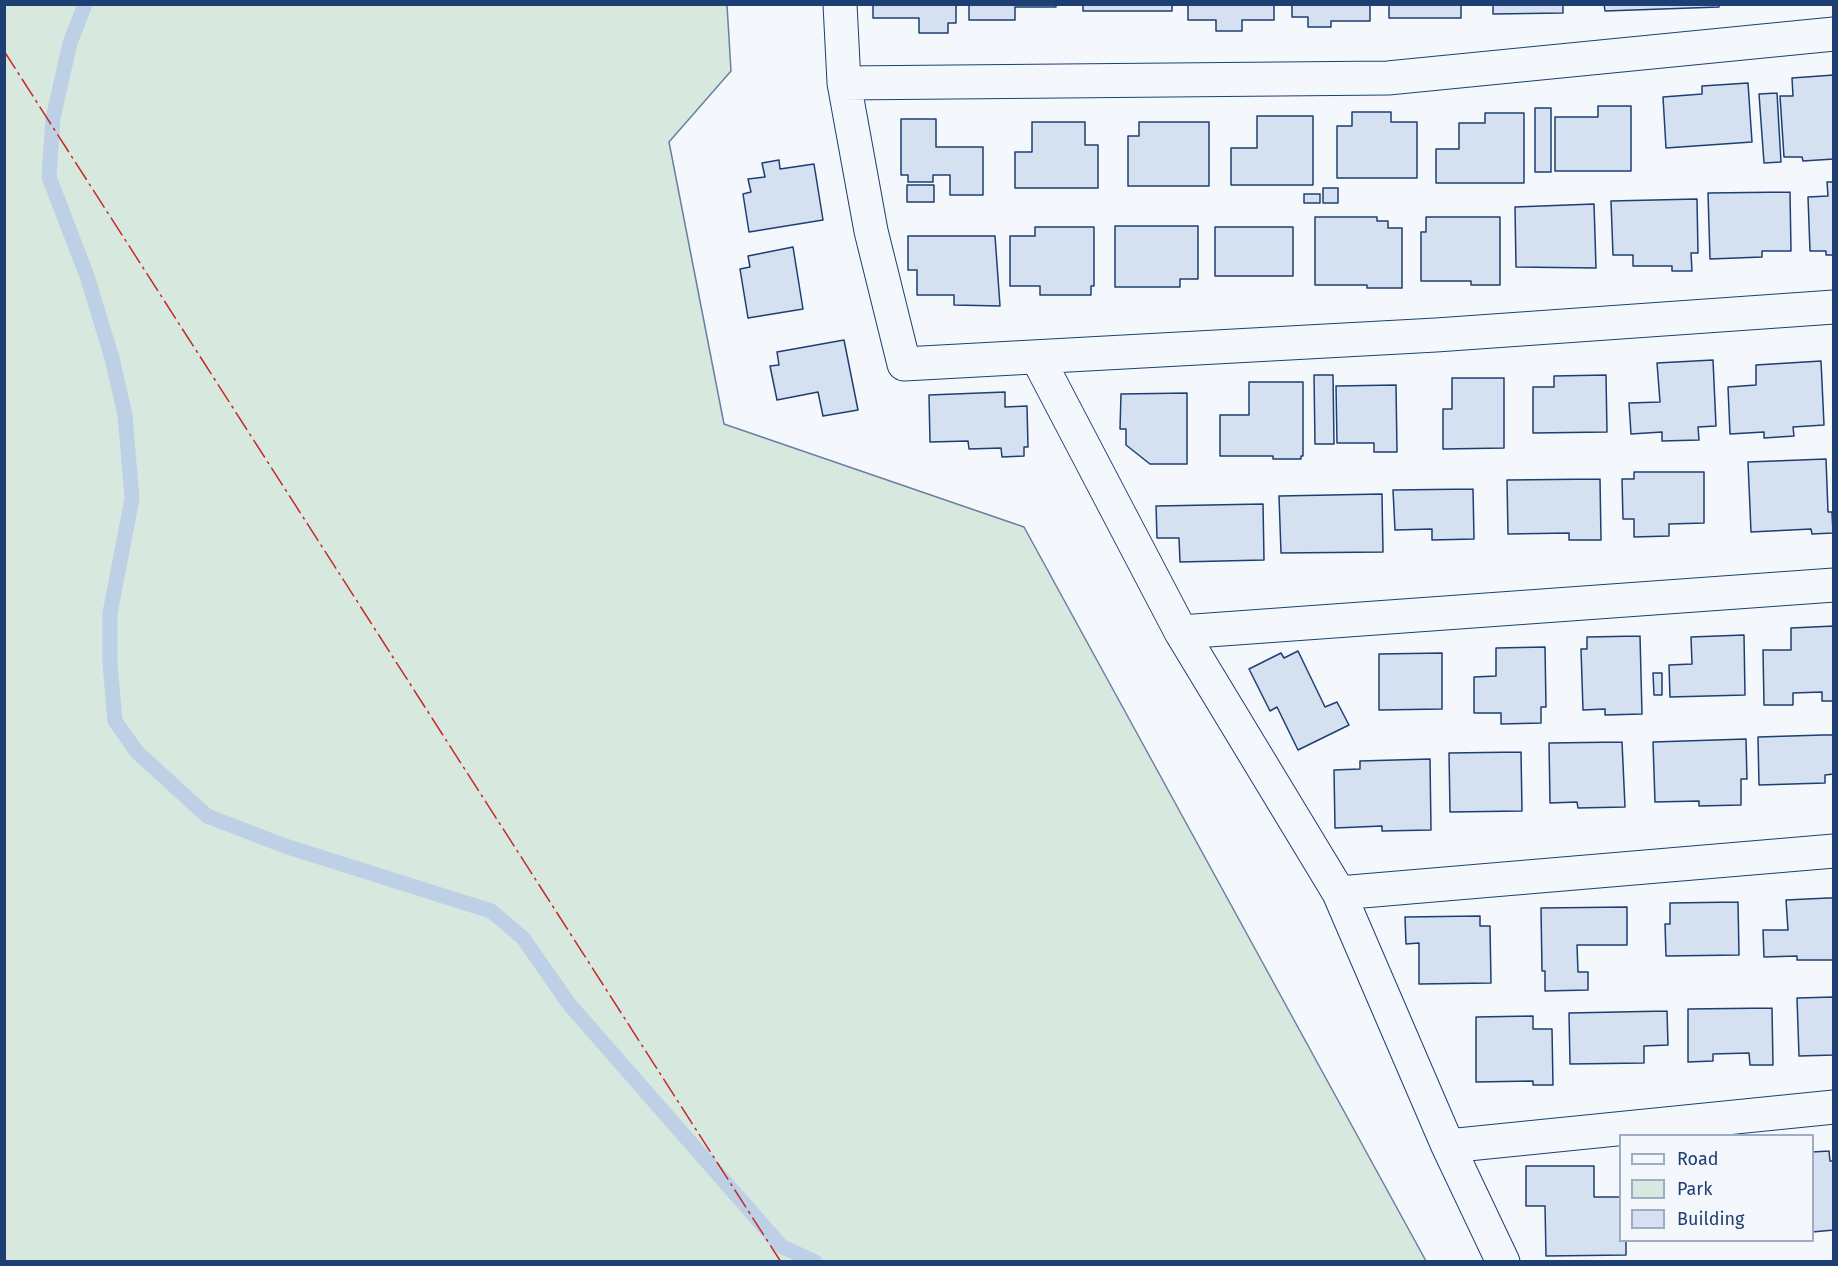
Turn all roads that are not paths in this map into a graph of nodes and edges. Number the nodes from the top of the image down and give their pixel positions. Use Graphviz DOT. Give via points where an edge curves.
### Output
graph roads {
  1 [pos="840,4"];
  2 [pos="1833,34"];
  3 [pos="844,82"];
  4 [pos="1833,307"];
  5 [pos="1037,357"];
  6 [pos="1833,585"];
  7 [pos="1181,632"];
  8 [pos="1833,850"];
  9 [pos="1339,893"];
  10 [pos="1833,1107"];
  11 [pos="1448,1146"];
  12 [pos="1503,1262"];
  1 -- 3 [label="street"];
  2 -- 3 [label="street" via="1388,78"];
  3 -- 5 [label="street" via="871,231 904,364"];
  4 -- 5 [label="street" via="1436,336"];
  5 -- 7 [label="street"];
  6 -- 7 [label="street"];
  7 -- 9 [label="street"];
  8 -- 9 [label="street"];
  9 -- 11 [label="street"];
  10 -- 11 [label="street"];
  11 -- 12 [label="street"];
}
